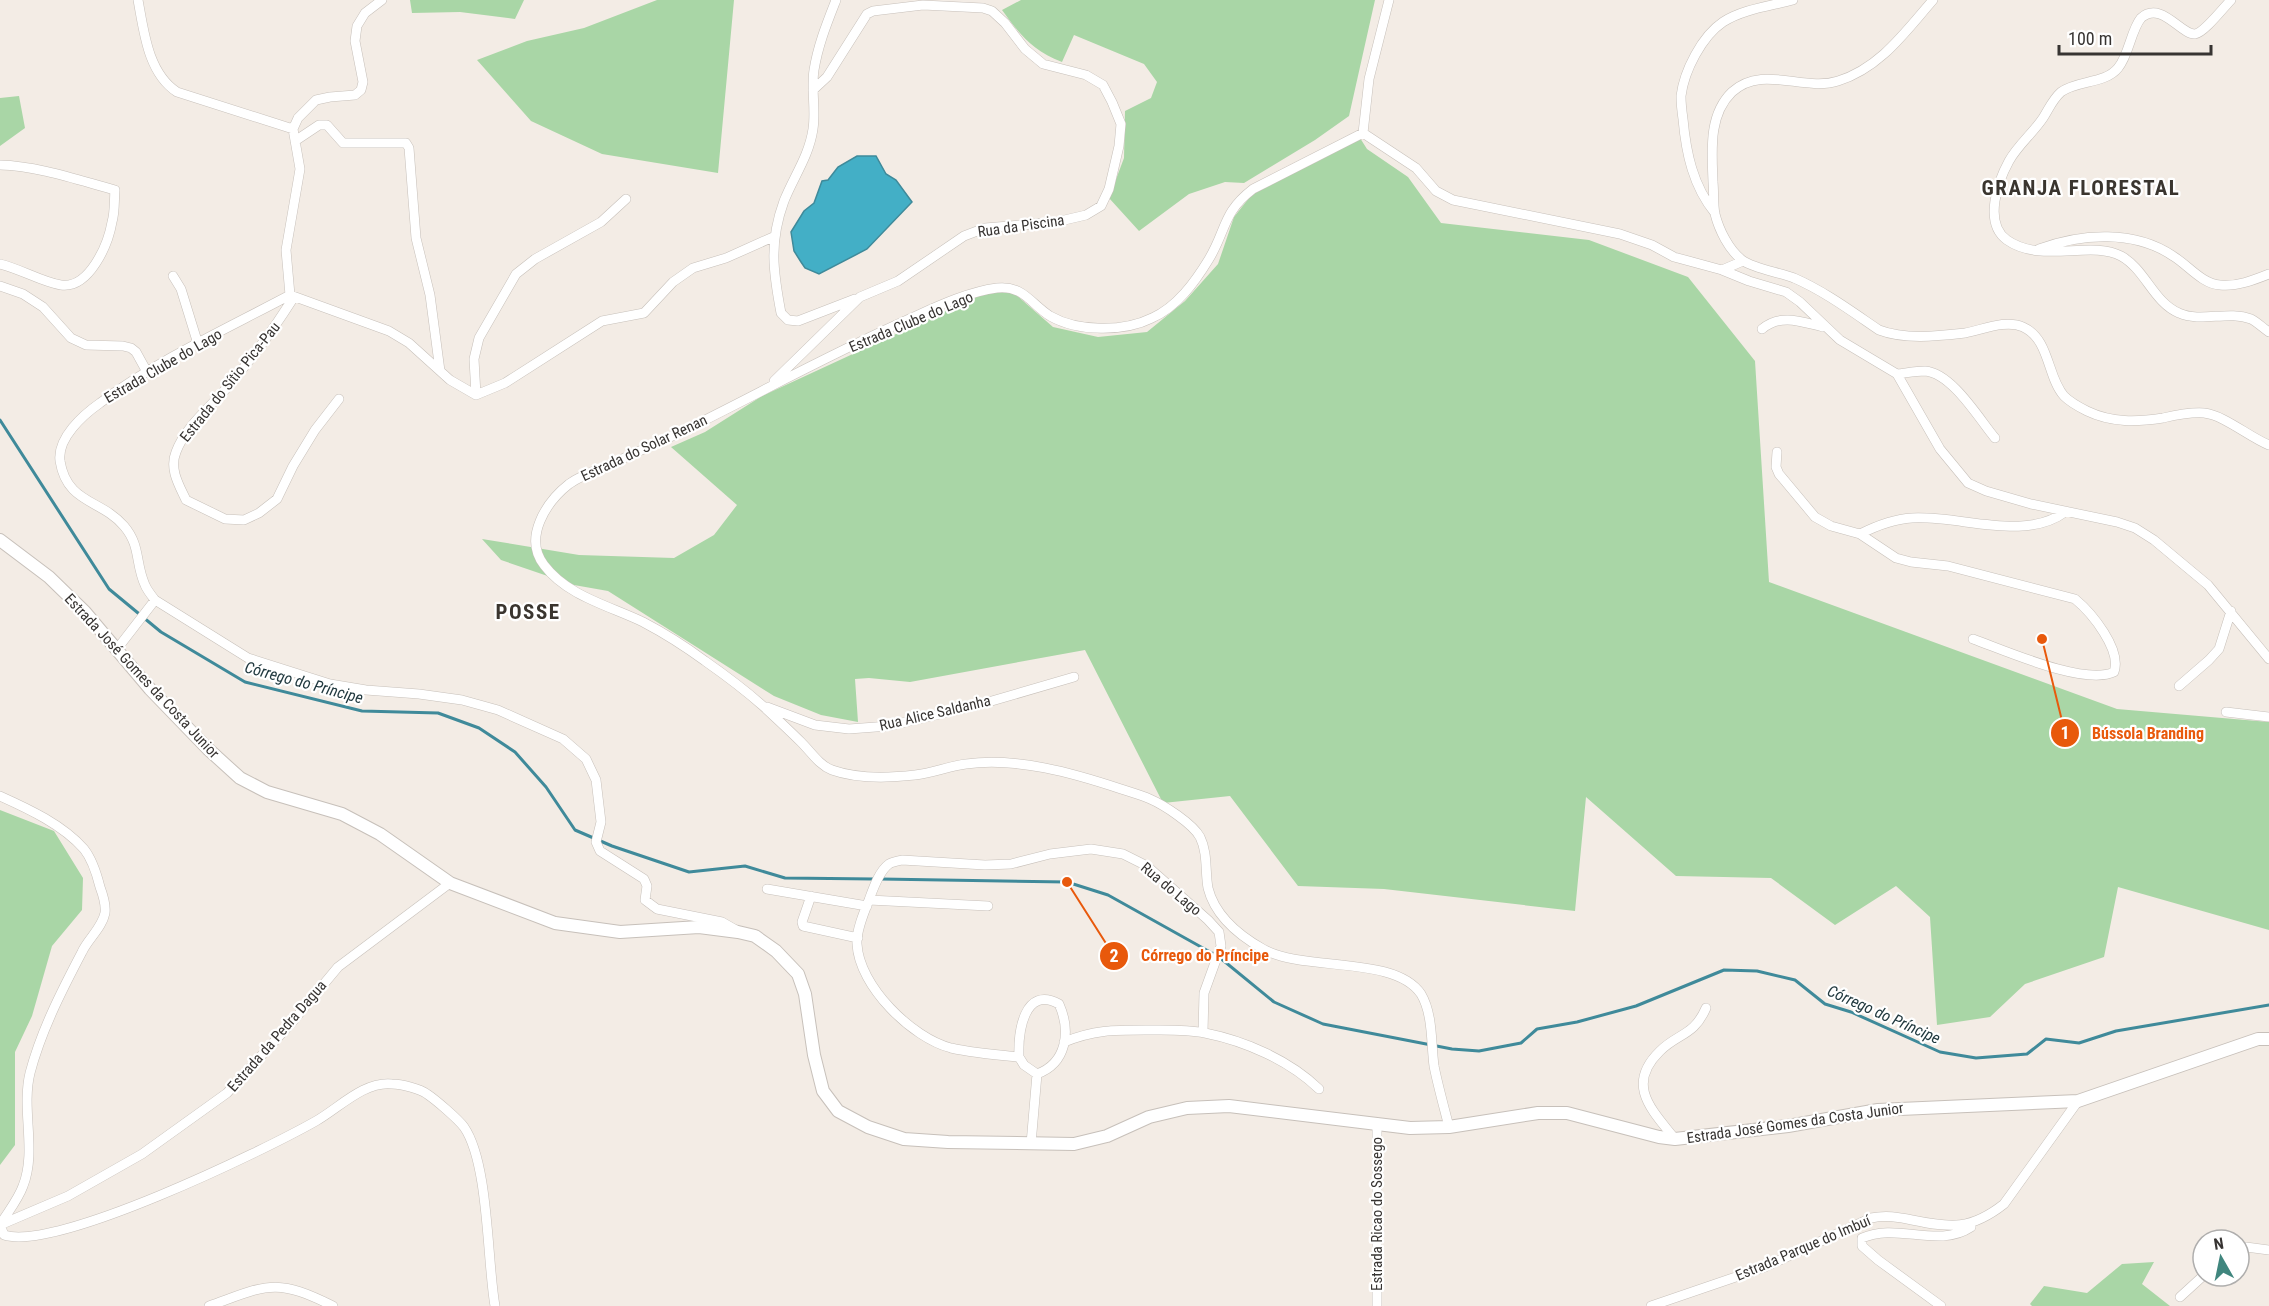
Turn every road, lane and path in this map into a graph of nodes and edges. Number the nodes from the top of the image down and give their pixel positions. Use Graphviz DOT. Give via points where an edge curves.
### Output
graph roads {
  1 [pos="138,0"];
  2 [pos="382,0"];
  3 [pos="836,0"];
  4 [pos="1389,0"];
  5 [pos="1793,0"];
  6 [pos="1933,0"];
  7 [pos="2231,0"];
  8 [pos="813,90"];
  9 [pos="293,129"];
  10 [pos="1363,133"];
  11 [pos="295,141"];
  12 [pos="0,165"];
  13 [pos="626,199"];
  14 [pos="1714,213"];
  15 [pos="773,237"];
  16 [pos="2034,251"];
  17 [pos="1743,261"];
  18 [pos="0,264"];
  19 [pos="1722,270"];
  20 [pos="2269,274"];
  21 [pos="173,276"];
  22 [pos="0,286"];
  23 [pos="292,296"];
  24 [pos="860,297"];
  25 [pos="1826,328"];
  26 [pos="1762,329"];
  27 [pos="2269,332"];
  28 [pos="198,344"];
  29 [pos="440,371"];
  30 [pos="801,371"];
  31 [pos="147,372"];
  32 [pos="1897,375"];
  33 [pos="767,389"];
  34 [pos="476,395"];
  35 [pos="339,399"];
  36 [pos="1995,438"];
  37 [pos="2269,445"];
  38 [pos="1777,452"];
  39 [pos="2065,512"];
  40 [pos="1860,534"];
  41 [pos="0,540"];
  42 [pos="152,604"];
  43 [pos="2231,611"];
  44 [pos="1973,639"];
  45 [pos="117,649"];
  46 [pos="2269,659"];
  47 [pos="1074,677"];
  48 [pos="2179,686"];
  49 [pos="762,705"];
  50 [pos="2226,712"];
  51 [pos="2269,717"];
  52 [pos="0,796"];
  53 [pos="450,883"];
  54 [pos="767,889"];
  55 [pos="811,896"];
  56 [pos="868,903"];
  57 [pos="988,906"];
  58 [pos="738,932"];
  59 [pos="858,938"];
  60 [pos="1706,1008"];
  61 [pos="1203,1032"];
  62 [pos="2269,1039"];
  63 [pos="1064,1042"];
  64 [pos="1019,1057"];
  65 [pos="1037,1074"];
  66 [pos="1319,1089"];
  67 [pos="2078,1101"];
  68 [pos="1377,1123"];
  69 [pos="1449,1127"];
  70 [pos="1675,1139"];
  71 [pos="1030,1144"];
  72 [pos="1975,1223"];
  73 [pos="0,1225"];
  74 [pos="2251,1248"];
  75 [pos="2269,1250"];
  76 [pos="2191,1287"];
  77 [pos="2180,1297"];
  78 [pos="209,1306"];
  79 [pos="333,1306"];
  80 [pos="495,1306"];
  81 [pos="1377,1306"];
  82 [pos="1651,1306"];
  83 [pos="1941,1306"];
  1 -- 9 [label="street" via="152,60 167,85 177,92"];
  2 -- 9 [label="street" via="365,13 357,26 361,90 355,95 316,100"];
  3 -- 8 [label="street, Rua da Piscina" via="820,40"];
  4 -- 10 [label="street" via="1369,79"];
  5 -- 14 [label="street" via="1725,20 1703,44 1687,72 1681,97 1686,151 1704,200"];
  6 -- 14 [label="street" via="1889,51 1857,74 1835,82 1769,78 1749,82 1732,92 1717,113 1711,143"];
  7 -- 16 [label="street" via="2195,34 2162,12 2150,12 2141,18 2118,68 2108,76 2062,91 2051,103 2009,160 1993,208 1999,233"];
  8 -- 15 [label="street, Rua da Piscina" via="808,154 784,200"];
  8 -- 24 [label="street, Rua da Piscina" via="827,77 867,14 873,11 923,5 983,8 1005,23 1025,49 1043,64 1086,75 1103,86 1121,124 1109,189 1101,206 1086,215 1056,222 985,228 964,236 898,281"];
  9 -- 11 [label="street"];
  10 -- 19 [label="street" via="1416,168 1436,190 1453,200 1620,234 1674,257"];
  10 -- 30 [label="street, Estrada Clube do Lago" via="1253,189 1240,200 1226,220 1211,256 1180,298 1158,316 1139,324 1105,328 1069,324 1048,315 1021,291 991,288 895,325"];
  11 -- 23 [label="street" via="300,169 286,250"];
  11 -- 29 [label="street" via="319,125 327,125 344,143 406,143 416,238 430,295"];
  12 -- 18 [label="street" via="115,190 112,222 101,256 82,279 58,285"];
  13 -- 34 [label="street" via="601,222 516,274 479,338 474,358"];
  14 -- 17 [label="street" via="1722,234"];
  15 -- 24 [label="street, Rua da Piscina" via="778,297 781,313 788,320 798,321"];
  15 -- 34 [label="street" via="693,268 673,282 644,313 602,321 505,383"];
  16 -- 20 [label="street" via="2090,238 2133,238 2174,256 2218,285"];
  16 -- 27 [label="street" via="2108,252 2122,257 2177,313 2252,319"];
  17 -- 19 [label="street"];
  17 -- 37 [label="street" via="1823,292 1887,333 1927,335 2010,324 2024,327 2036,338 2063,395 2089,412 2132,421 2206,413"];
  19 -- 25 [label="street" via="1786,292"];
  21 -- 28 [label="street" via="181,289"];
  22 -- 31 [label="street" via="43,307 70,338 86,345 131,348"];
  23 -- 28 [label="street, Estrada Clube do Lago"];
  23 -- 29 [label="street" via="389,331"];
  23 -- 35 [label="street, Estrada do Sítio Pica-Pau" via="274,329 186,433 175,453 174,473 186,500 225,519 244,520 259,513 277,499 304,448"];
  24 -- 33 [label="street, Rua da Piscina"];
  25 -- 26 [label="street" via="1781,320"];
  25 -- 32 [label="street"];
  28 -- 31 [label="street, Estrada Clube do Lago"];
  29 -- 34 [label="street"];
  30 -- 33 [label="street, Estrada do Solar Renan"];
  31 -- 42 [label="street, Estrada Clube do Lago" via="98,404 75,425 63,443 60,459 65,479 77,495 113,517 135,540"];
  32 -- 36 [label="street" via="1926,371 1949,382"];
  32 -- 39 [label="street" via="1940,449 1968,483"];
  33 -- 49 [label="street, Estrada do Solar Renan" via="572,482 549,503 539,521 535,542 541,563 570,589 649,625 703,659"];
  38 -- 40 [label="street" via="1779,474 1815,517"];
  39 -- 40 [label="street" via="2052,521 2033,526 1911,518 1878,525"];
  39 -- 43 [label="street" via="2135,528 2208,585"];
  40 -- 44 [label="street" via="1896,558 1948,566 2075,599 2096,621 2116,657 2116,665 2114,672 2106,676 2067,672"];
  41 -- 45 [label="street, Estrada José Gomes da Costa Junior" via="49,577"];
  42 -- 45 [label="street"];
  42 -- 58 [label="street" via="248,658 330,684 462,700 498,710 563,739 586,759 596,780 600,851 644,879 645,900 657,909 722,922"];
  43 -- 46 [label="street"];
  43 -- 48 [label="street" via="2219,649"];
  45 -- 53 [label="street, Estrada José Gomes da Costa Junior" via="175,715 240,778 267,792 342,814 380,834"];
  47 -- 49 [label="street, Rua Alice Saldanha" via="978,705 869,728 815,725"];
  49 -- 69 [label="street, Estrada do Solar Renan" via="820,763 833,770 860,776 918,775 964,764 998,762 1053,770 1151,799 1192,827 1202,840 1208,888 1235,931 1268,952 1385,971 1415,987 1423,997"];
  50 -- 51 [label="street"];
  52 -- 73 [label="street" via="26,807 85,850 104,897 105,912 58,998 30,1074 27,1170 23,1187"];
  53 -- 58 [label="street, Estrada José Gomes da Costa Junior" via="555,923 620,932 699,927"];
  53 -- 73 [label="street, Estrada da Pedra Dagua" via="338,967 227,1093 142,1154 68,1196"];
  54 -- 55 [label="street"];
  55 -- 56 [label="street"];
  55 -- 59 [label="street" via="803,926"];
  56 -- 57 [label="street"];
  56 -- 59 [label="street"];
  56 -- 61 [label="street, Rua do Lago" via="889,863 902,860 985,865 1091,849 1123,854 1147,866 1219,932 1221,946 1204,993"];
  58 -- 71 [label="street, Estrada José Gomes da Costa Junior" via="755,936 798,974 823,1091 838,1111 868,1127 904,1139"];
  59 -- 64 [label="street" via="863,968 876,992 923,1036 950,1047"];
  60 -- 70 [label="street" via="1700,1022 1660,1051 1646,1071 1642,1089 1648,1104"];
  61 -- 63 [label="street" via="1112,1030 1086,1033"];
  61 -- 66 [label="street" via="1247,1044 1305,1076"];
  62 -- 67 [label="street, Estrada José Gomes da Costa Junior" via="2258,1039"];
  63 -- 64 [label="street" via="1066,1027 1059,1004 1038,999 1029,1006 1023,1021"];
  63 -- 65 [label="street" via="1054,1066"];
  64 -- 65 [label="street"];
  65 -- 71 [label="street"];
  67 -- 70 [label="street, Estrada José Gomes da Costa Junior" via="1878,1110 1788,1126"];
  67 -- 72 [label="street, Estrada Parque do Imbuí" via="2004,1204"];
  68 -- 69 [label="street, Estrada José Gomes da Costa Junior" via="1410,1128"];
  68 -- 71 [label="street, Estrada José Gomes da Costa Junior" via="1229,1106 1187,1108 1074,1144"];
  68 -- 81 [label="street, Estrada Ricao do Sossego"];
  69 -- 70 [label="street, Estrada José Gomes da Costa Junior" via="1550,1112 1577,1114"];
  72 -- 82 [label="street, Estrada Parque do Imbuí" via="1956,1227 1894,1216 1871,1218 1765,1267"];
  72 -- 83 [label="street" via="1959,1233 1939,1237 1870,1234 1863,1238 1862,1246 1878,1260"];
  73 -- 80 [label="street" via="3,1235 15,1239 59,1232 159,1196 318,1120 363,1089 392,1083 426,1093 464,1127 476,1153 482,1181"];
  74 -- 75 [label="street"];
  76 -- 77 [label="street"];
  78 -- 79 [label="street" via="263,1287 283,1286"];
}
